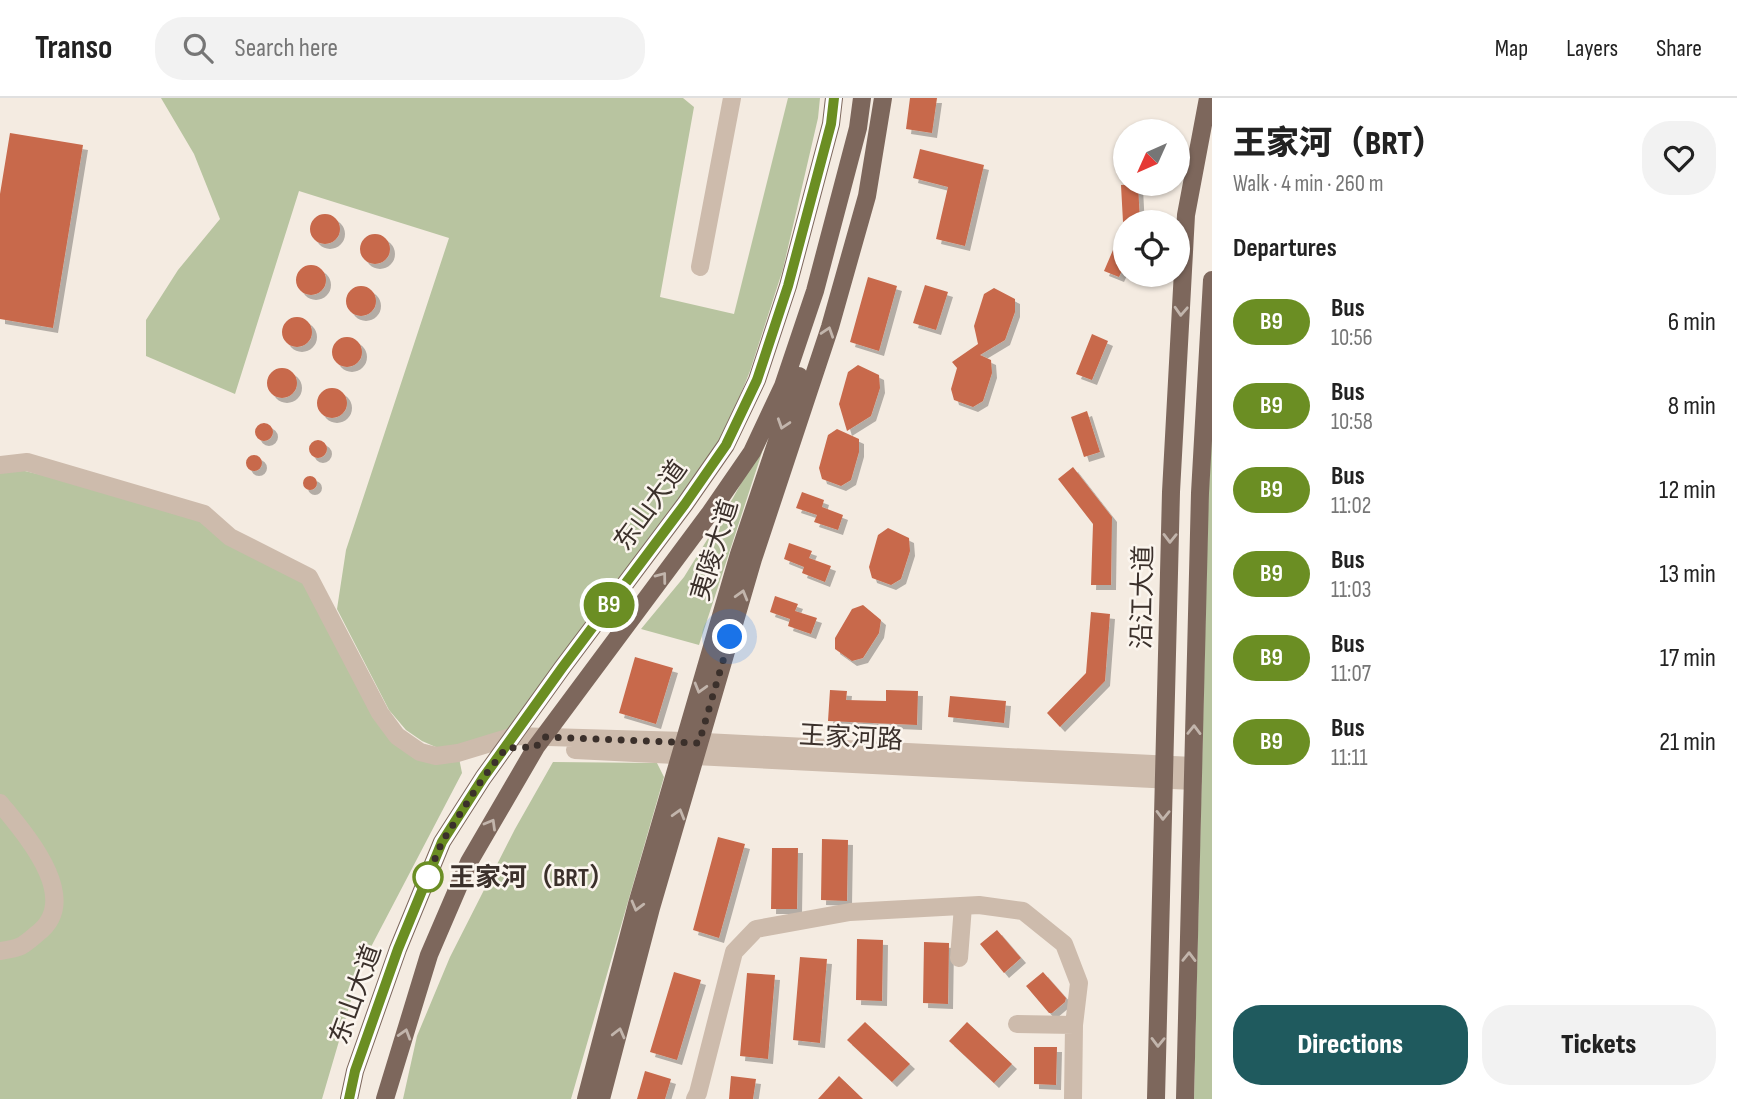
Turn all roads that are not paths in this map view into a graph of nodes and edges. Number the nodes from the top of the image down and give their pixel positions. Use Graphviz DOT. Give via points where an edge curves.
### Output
graph roads {
  1 [pos="732,98"];
  2 [pos="834,98"];
  3 [pos="862,98"];
  4 [pos="869,98"];
  5 [pos="883,98"];
  6 [pos="1208,98"];
  7 [pos="700,267"];
  8 [pos="1212,280"];
  9 [pos="0,465"];
  10 [pos="510,742"];
  11 [pos="539,742"];
  12 [pos="690,749"];
  13 [pos="1164,773"];
  14 [pos="1193,774"];
  15 [pos="0,803"];
  16 [pos="963,906"];
  17 [pos="0,951"];
  18 [pos="959,958"];
  19 [pos="1017,1024"];
  20 [pos="1074,1025"];
  21 [pos="349,1099"];
  22 [pos="385,1099"];
  23 [pos="586,1099"];
  24 [pos="601,1099"];
  25 [pos="695,1099"];
  26 [pos="1073,1099"];
  27 [pos="1156,1099"];
  28 [pos="1185,1099"];
  1 -- 7 [label="street"];
  2 -- 10 [label="main road, 东山大道" via="788,286 757,380 726,445"];
  11 -- 3 [label="main road, 东山大道, one-way" via="752,452 783,386 815,290"];
  4 -- 12 [label="main road, 夷陵大道, one-way" via="853,192 816,323 739,554"];
  12 -- 5 [label="main road, 夷陵大道, one-way" via="830,327 867,196"];
  6 -- 13 [label="main road, 沿江大道, one-way" via="1186,215 1171,492"];
  14 -- 8 [label="main road, one-way" via="1200,493"];
  9 -- 10 [label="street, 王家河路" via="27,462 204,514 230,537 309,578 380,713 397,736 436,756"];
  10 -- 11 [label="street, 王家河路"];
  10 -- 21 [label="main road, 东山大道" via="442,842 398,949"];
  11 -- 12 [label="street, 王家河路"];
  22 -- 11 [label="main road, 东山大道, one-way" via="429,955 469,862"];
  12 -- 13 [label="street, 王家河路"];
  12 -- 23 [label="main road, 夷陵大道, one-way" via="637,904"];
  24 -- 12 [label="main road, 夷陵大道, one-way"];
  13 -- 14 [label="street, 王家河路"];
  13 -- 27 [label="main road, 沿江大道, one-way"];
  28 -- 14 [label="main road, one-way"];
  15 -- 17 [label="street" via="30,839 54,890 54,909 44,929 20,948"];
  16 -- 18 [label="street"];
  16 -- 20 [label="street" via="1023,911 1064,944 1079,983"];
  16 -- 25 [label="street" via="850,912 756,929 734,951"];
  19 -- 20 [label="street"];
  20 -- 26 [label="street"];
}
